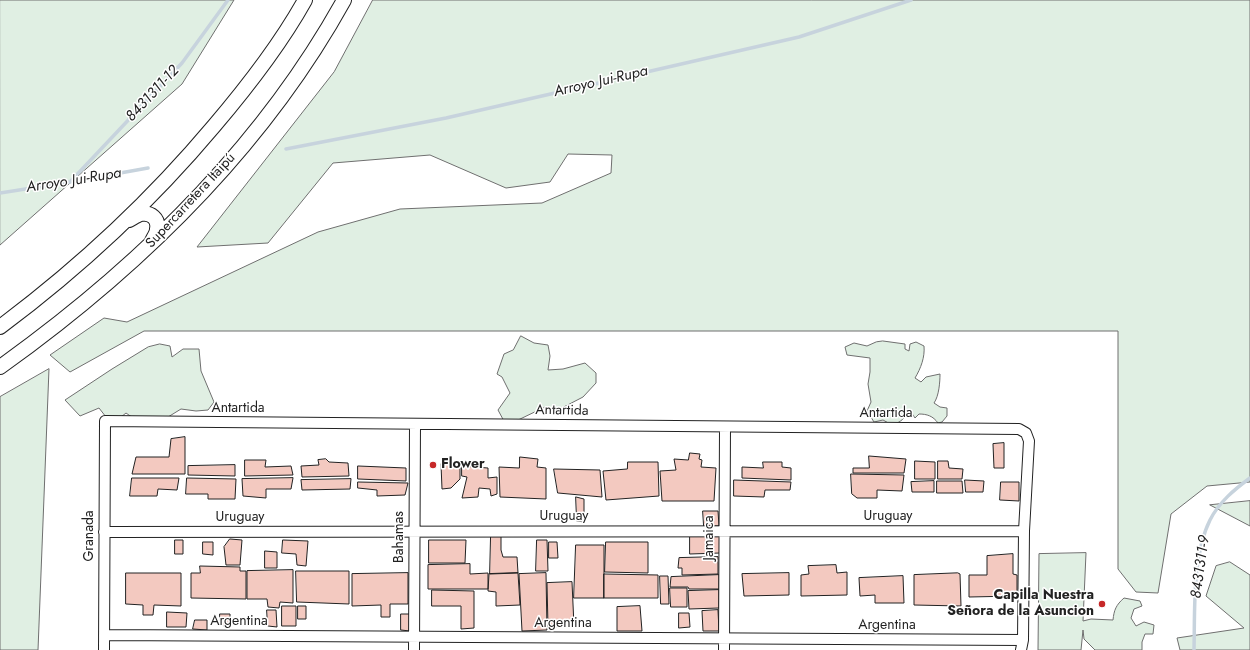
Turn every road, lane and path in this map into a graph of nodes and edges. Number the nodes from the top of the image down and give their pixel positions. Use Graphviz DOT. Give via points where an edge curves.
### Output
graph roads {
  1 [pos="305,0"];
  2 [pos="344,0"];
  3 [pos="124,223"];
  4 [pos="147,248"];
  5 [pos="0,327"];
  6 [pos="0,367"];
  7 [pos="105,421"];
  8 [pos="414,424"];
  9 [pos="725,427"];
  10 [pos="414,531"];
  11 [pos="1024,531"];
  12 [pos="104,532"];
  13 [pos="724,532"];
  14 [pos="104,635"];
  15 [pos="414,637"];
  16 [pos="724,639"];
  17 [pos="1022,645"];
  18 [pos="104,650"];
  19 [pos="414,650"];
  20 [pos="724,650"];
  1 -- 3 [label="street" via="255,76 172,174"];
  2 -- 4 [label="street, Supercarretera Itaipú" via="317,46 260,126"];
  3 -- 4 [label="street" via="141,214 153,216 158,227"];
  3 -- 5 [label="street" via="81,262"];
  4 -- 6 [label="street, Supercarretera Itaipú" via="81,306"];
  7 -- 8 [label="street, Antartida"];
  7 -- 12 [label="street, Granada"];
  8 -- 9 [label="street, Antartida"];
  8 -- 10 [label="street, Bahamas"];
  9 -- 11 [label="street, Antartida" via="1019,429 1026,432 1029,441"];
  9 -- 13 [label="street, Jamaica"];
  10 -- 12 [label="street, Uruguay"];
  10 -- 13 [label="street, Uruguay"];
  10 -- 15 [label="street, Bahamas"];
  11 -- 13 [label="street, Uruguay"];
  11 -- 17 [label="street"];
  12 -- 14 [label="street, Granada"];
  13 -- 16 [label="street, Jamaica"];
  14 -- 15 [label="street, Argentina"];
  14 -- 18 [label="street, Granada"];
  15 -- 16 [label="street, Argentina"];
  15 -- 19 [label="street, Bahamas"];
  16 -- 17 [label="street, Argentina"];
  16 -- 20 [label="street, Jamaica"];
}
